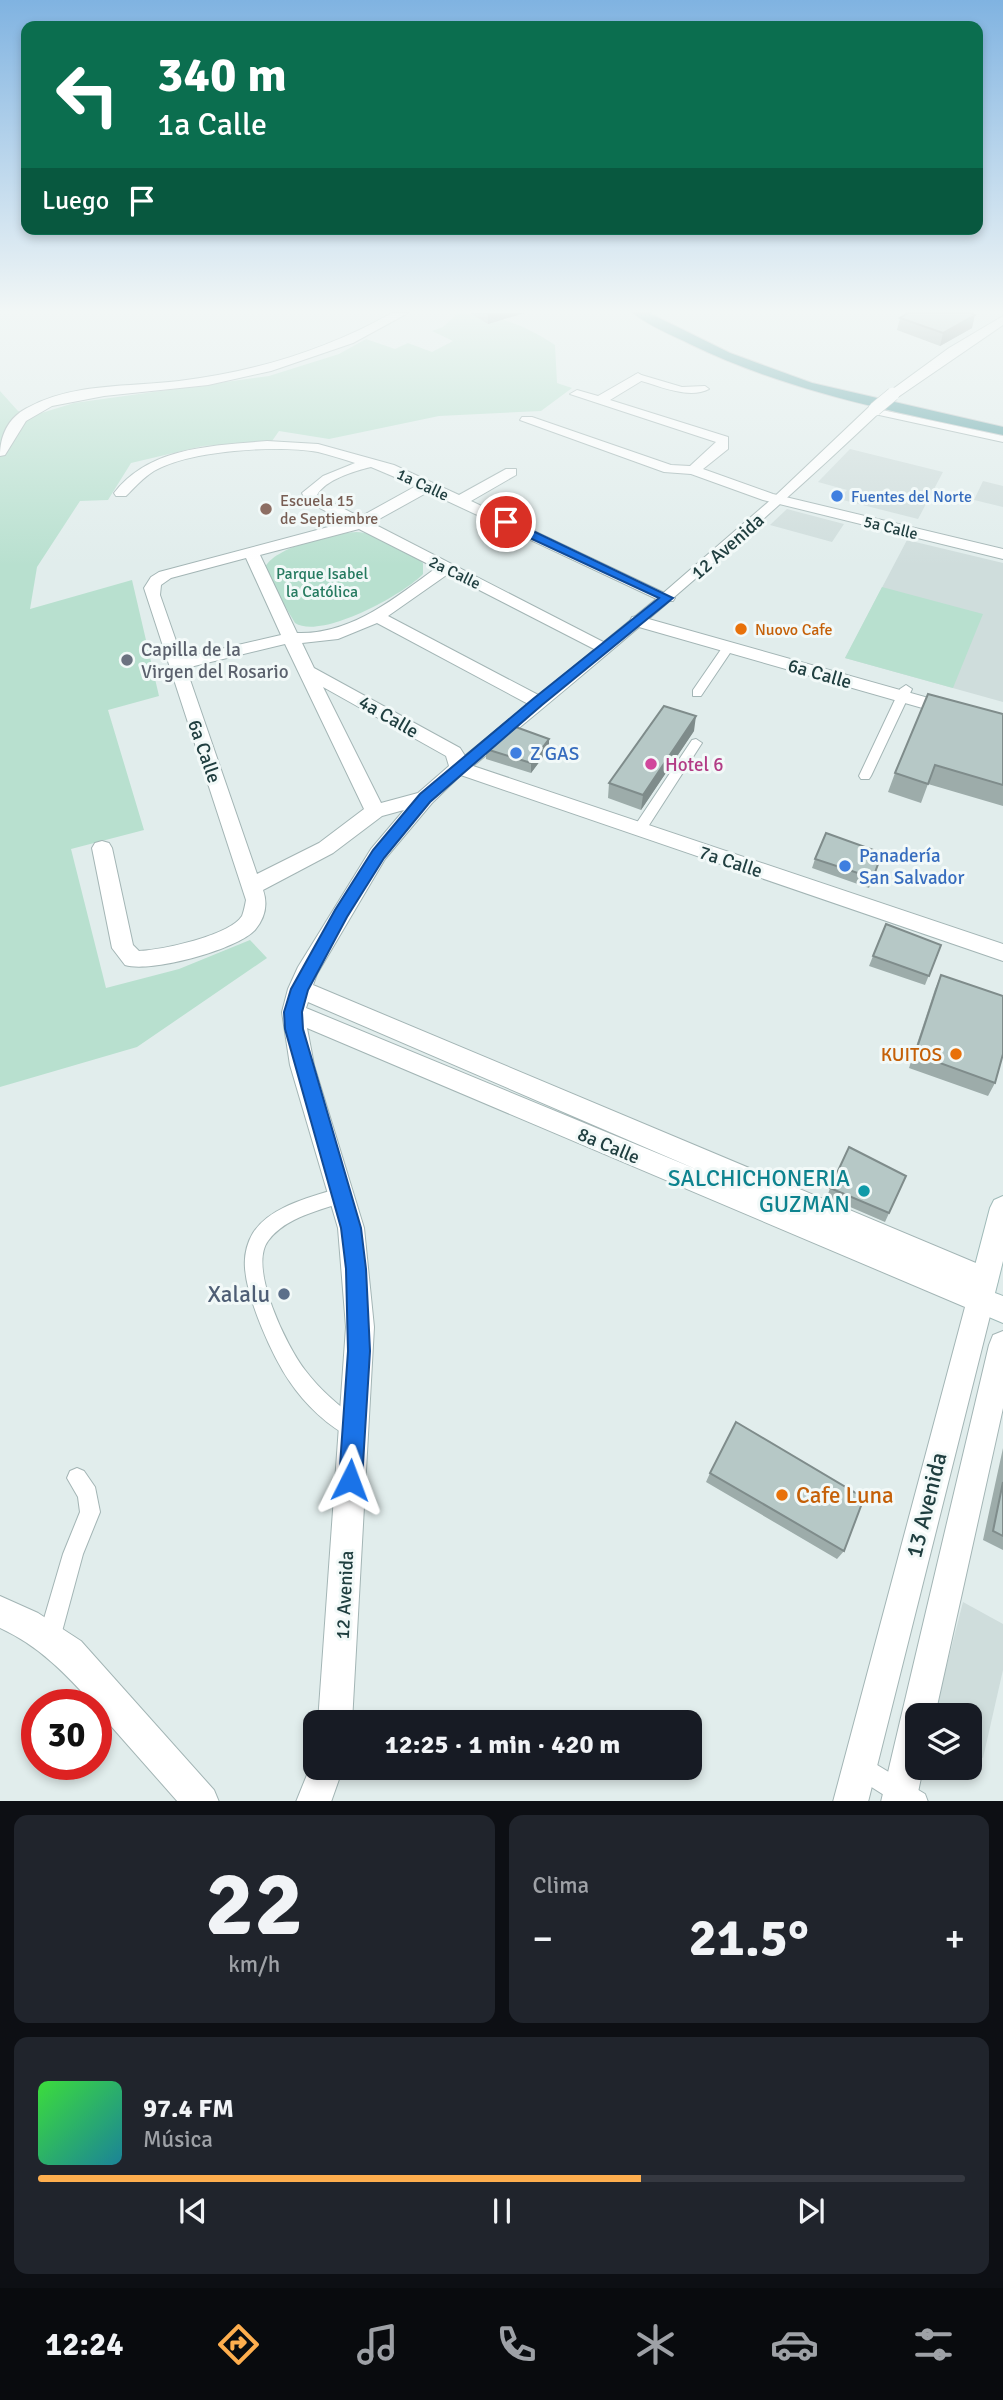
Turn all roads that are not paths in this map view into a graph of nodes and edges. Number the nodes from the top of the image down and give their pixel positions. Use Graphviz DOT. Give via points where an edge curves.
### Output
graph roads {
  1 [pos="76,397"];
  2 [pos="587,397"];
  3 [pos="605,397"];
  4 [pos="861,397"];
  5 [pos="871,397"];
  6 [pos="889,397"];
  7 [pos="599,401"];
  8 [pos="906,407"];
  9 [pos="874,410"];
  10 [pos="527,420"];
  11 [pos="1003,424"];
  12 [pos="1003,431"];
  13 [pos="1003,439"];
  14 [pos="0,452"];
  15 [pos="368,464"];
  16 [pos="693,470"];
  17 [pos="511,472"];
  18 [pos="427,485"];
  19 [pos="121,493"];
  20 [pos="779,500"];
  21 [pos="460,501"];
  22 [pos="359,524"];
  23 [pos="252,554"];
  24 [pos="1003,554"];
  25 [pos="446,568"];
  26 [pos="667,598"];
  27 [pos="378,617"];
  28 [pos="641,618"];
  29 [pos="289,638"];
  30 [pos="604,647"];
  31 [pos="728,647"];
  32 [pos="800,663"];
  33 [pos="176,665"];
  34 [pos="309,672"];
  35 [pos="697,693"];
  36 [pos="904,693"];
  37 [pos="538,702"];
  38 [pos="1003,717"];
  39 [pos="1003,725"];
  40 [pos="695,743"];
  41 [pos="459,768"];
  42 [pos="865,776"];
  43 [pos="425,798"];
  44 [pos="375,811"];
  45 [pos="639,830"];
  46 [pos="102,848"];
  47 [pos="252,886"];
  48 [pos="1003,953"];
  49 [pos="296,1001"];
  50 [pos="342,1195"];
  51 [pos="1003,1208"];
  52 [pos="993,1294"];
  53 [pos="1003,1345"];
  54 [pos="354,1428"];
  55 [pos="77,1478"];
  56 [pos="0,1612"];
  57 [pos="48,1639"];
  58 [pos="921,1703"];
  59 [pos="336,1710"];
  60 [pos="859,1766"];
  61 [pos="321,1780"];
  62 [pos="908,1780"];
  63 [pos="905,1798"];
  64 [pos="202,1801"];
  65 [pos="313,1801"];
  66 [pos="850,1801"];
  1 -- 14 [label="street" via="22,417"];
  2 -- 7 [label="street"];
  3 -- 7 [label="street"];
  4 -- 8 [label="main road"];
  5 -- 8 [label="main road"];
  6 -- 9 [label="street, 12 Avenida, bridge"];
  7 -- 16 [label="street" via="723,440 723,446"];
  8 -- 11 [label="main road"];
  8 -- 12 [label="main road"];
  9 -- 13 [label="lane"];
  9 -- 20 [label="street, 12 Avenida"];
  10 -- 16 [label="street, 5a Calle" via="669,469"];
  15 -- 18 [label="street, 1a Calle"];
  15 -- 19 [label="street, 1a Calle" via="310,447 229,448 173,458 132,480"];
  15 -- 22 [label="street, 2a Calle" via="309,493"];
  16 -- 20 [label="street, 5a Calle"];
  17 -- 21 [label="street"];
  18 -- 21 [label="street, 1a Calle"];
  18 -- 22 [label="street"];
  20 -- 24 [label="street, 5a Calle"];
  20 -- 26 [label="street, 12 Avenida"];
  21 -- 26 [label="street, 1a Calle"];
  22 -- 23 [label="street"];
  22 -- 25 [label="street, 2a Calle"];
  23 -- 29 [label="street"];
  23 -- 33 [label="street, 6a Calle" via="157,579 152,586"];
  25 -- 27 [label="street"];
  25 -- 30 [label="street, 2a Calle"];
  26 -- 28 [label="street, 12 Avenida"];
  27 -- 29 [label="street" via="328,636"];
  27 -- 37 [label="street"];
  28 -- 30 [label="street, 12 Avenida"];
  28 -- 31 [label="street, 6a Calle"];
  28 -- 32 [label="street, 6a Calle"];
  29 -- 33 [label="street"];
  29 -- 34 [label="street"];
  30 -- 37 [label="street, 12 Avenida"];
  31 -- 32 [label="street, 6a Calle"];
  31 -- 35 [label="lane"];
  32 -- 36 [label="street, 6a Calle"];
  33 -- 47 [label="street, 6a Calle"];
  34 -- 41 [label="street, 4a Calle" via="453,752"];
  34 -- 44 [label="street"];
  36 -- 38 [label="street, 6a Calle"];
  36 -- 39 [label="street, 6a Calle"];
  36 -- 42 [label="lane"];
  37 -- 41 [label="street, 12 Avenida"];
  40 -- 45 [label="lane"];
  41 -- 43 [label="street, 12 Avenida"];
  41 -- 45 [label="street, 7a Calle"];
  43 -- 44 [label="street"];
  43 -- 49 [label="street, 12 Avenida" via="378,854 340,914"];
  44 -- 47 [label="street" via="326,848"];
  45 -- 48 [label="street, 7a Calle"];
  46 -- 47 [label="street, 6a Calle" via="123,948 133,959 152,960 232,935 253,917 256,900"];
  49 -- 50 [label="street, 12 Avenida" via="302,1065"];
  49 -- 52 [label="street, 8a Calle"];
  50 -- 54 [label="street, 12 Avenida" via="351,1228 359,1327"];
  50 -- 54 [label="lane" via="270,1225 259,1239 254,1271 282,1352 296,1374 332,1413"];
  51 -- 52 [label="street, 13 Avenida"];
  52 -- 60 [label="street, 13 Avenida"];
  53 -- 58 [label="street, 13 Avenida"];
  54 -- 59 [label="street, 12 Avenida"];
  55 -- 57 [label="lane" via="88,1494 90,1512"];
  56 -- 57 [label="street"];
  57 -- 64 [label="street" via="78,1662"];
  60 -- 63 [label="lane"];
  60 -- 66 [label="street, 13 Avenida"];
  61 -- 65 [label="street"];
  62 -- 63 [label="street"];
}
